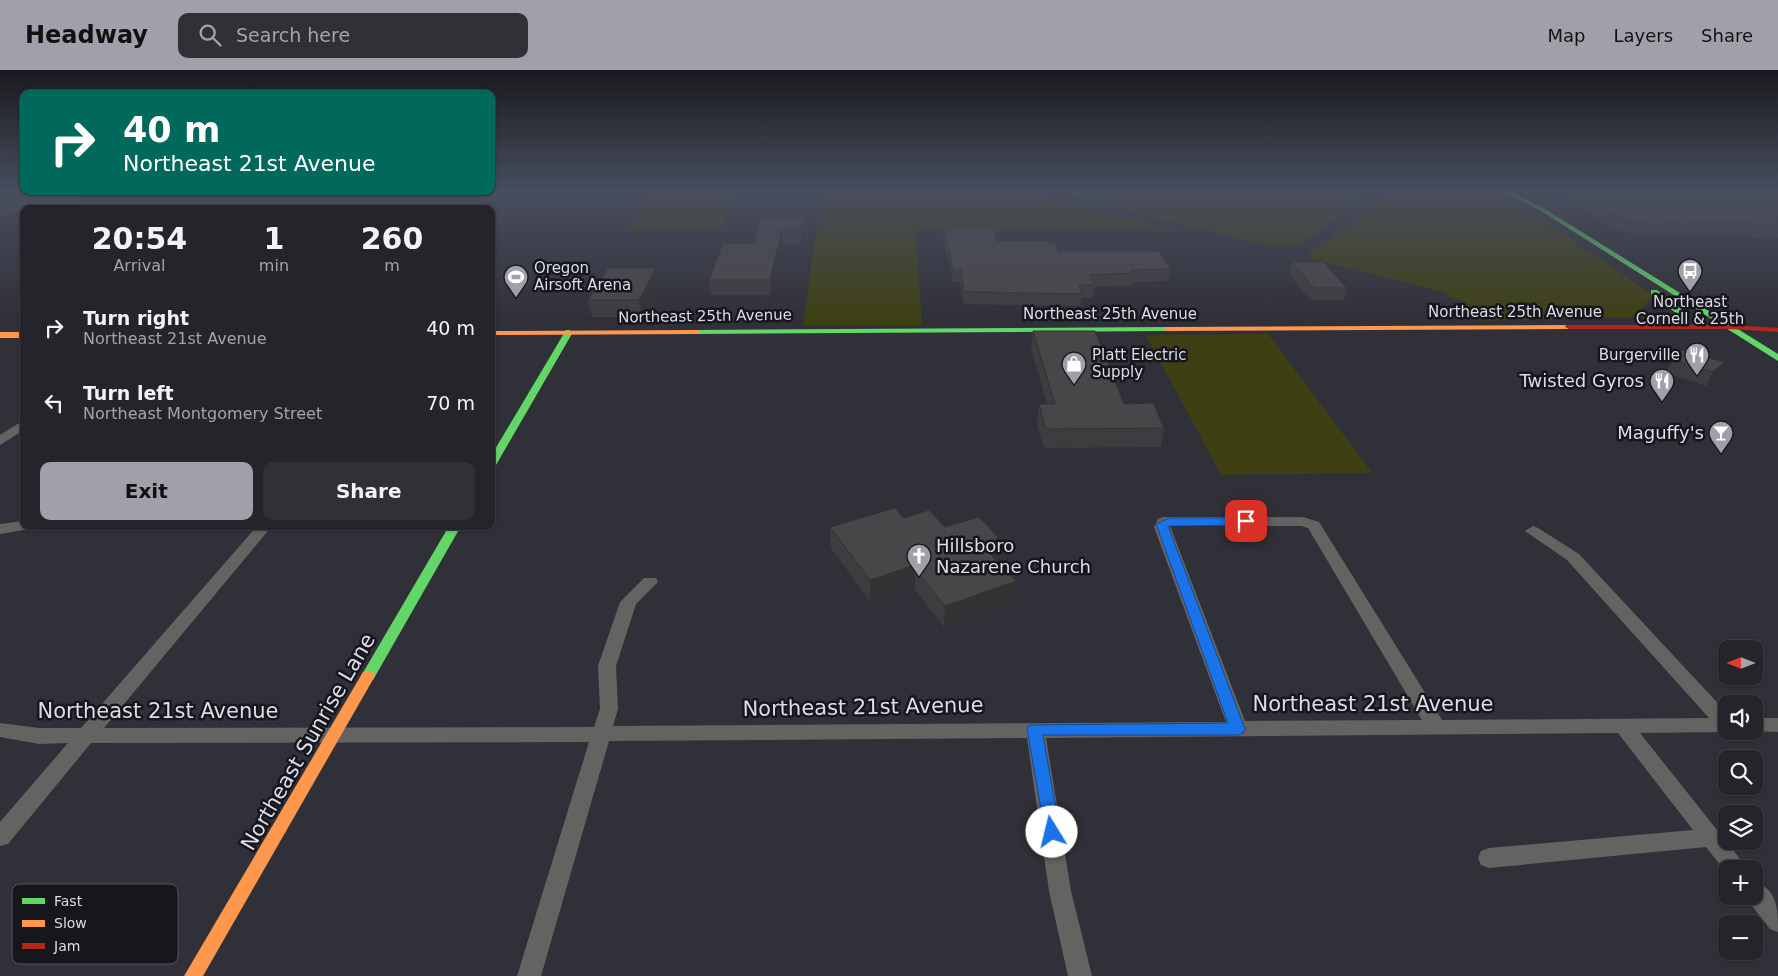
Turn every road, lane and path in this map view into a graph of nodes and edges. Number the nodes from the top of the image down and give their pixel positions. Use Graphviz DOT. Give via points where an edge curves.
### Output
graph roads {
  1 [pos="1583,233"];
  2 [pos="1593,240"];
  3 [pos="1778,322"];
  4 [pos="1658,327"];
  5 [pos="1729,327"];
  6 [pos="1778,330"];
  7 [pos="569,332"];
  8 [pos="495,333"];
  9 [pos="0,335"];
  10 [pos="20,335"];
  11 [pos="1778,358"];
  12 [pos="20,427"];
  13 [pos="0,441"];
  14 [pos="495,458"];
  15 [pos="20,526"];
  16 [pos="0,529"];
  17 [pos="261,530"];
  18 [pos="453,530"];
  19 [pos="1533,531"];
  20 [pos="650,582"];
  21 [pos="1718,716"];
  22 [pos="1718,725"];
  23 [pos="1763,725"];
  24 [pos="1778,725"];
  25 [pos="1623,726"];
  26 [pos="1437,728"];
  27 [pos="1035,729"];
  28 [pos="1238,729"];
  29 [pos="0,730"];
  30 [pos="601,734"];
  31 [pos="333,735"];
  32 [pos="86,736"];
  33 [pos="0,837"];
  34 [pos="1712,837"];
  35 [pos="1489,858"];
  36 [pos="1729,860"];
  37 [pos="1763,902"];
  38 [pos="1778,921"];
  39 [pos="192,976"];
  40 [pos="529,976"];
  41 [pos="1080,976"];
  1 -- 2 [label="main road"];
  2 -- 4 [label="main road" via="1588,246 1680,312 1677,318"];
  2 -- 5 [label="main road"];
  3 -- 5 [label="main road, Northeast 25th Avenue" via="1744,322"];
  4 -- 5 [label="main road, Northeast 25th Avenue"];
  4 -- 7 [label="main road, Northeast 25th Avenue"];
  5 -- 6 [label="main road, Northeast 25th Avenue"];
  5 -- 11 [label="main road"];
  7 -- 8 [label="main road, Northeast 25th Avenue"];
  7 -- 14 [label="main road"];
  9 -- 10 [label="main road"];
  12 -- 13 [label="street"];
  15 -- 16 [label="street"];
  17 -- 32 [label="street"];
  18 -- 31 [label="main road, Northeast Sunrise Lane"];
  19 -- 21 [label="street" via="1573,557"];
  20 -- 30 [label="street" via="628,602 607,666 608,709"];
  22 -- 25 [label="street, Northeast 21st Avenue"];
  23 -- 24 [label="street"];
  25 -- 26 [label="street, Northeast 21st Avenue"];
  25 -- 34 [label="street"];
  26 -- 28 [label="street, Northeast 21st Avenue"];
  26 -- 28 [label="street" via="1314,525 1303,521 1163,522 1162,527"];
  27 -- 28 [label="street, Northeast 21st Avenue"];
  27 -- 30 [label="street, Northeast 21st Avenue"];
  27 -- 41 [label="street" via="1060,891"];
  29 -- 32 [label="street, Northeast 21st Avenue" via="39,736"];
  30 -- 31 [label="street, Northeast 21st Avenue"];
  30 -- 40 [label="street"];
  31 -- 32 [label="street, Northeast 21st Avenue"];
  31 -- 39 [label="main road, Northeast Sunrise Lane"];
  32 -- 33 [label="street"];
  34 -- 35 [label="street"];
  34 -- 36 [label="street"];
  37 -- 38 [label="street"];
}
